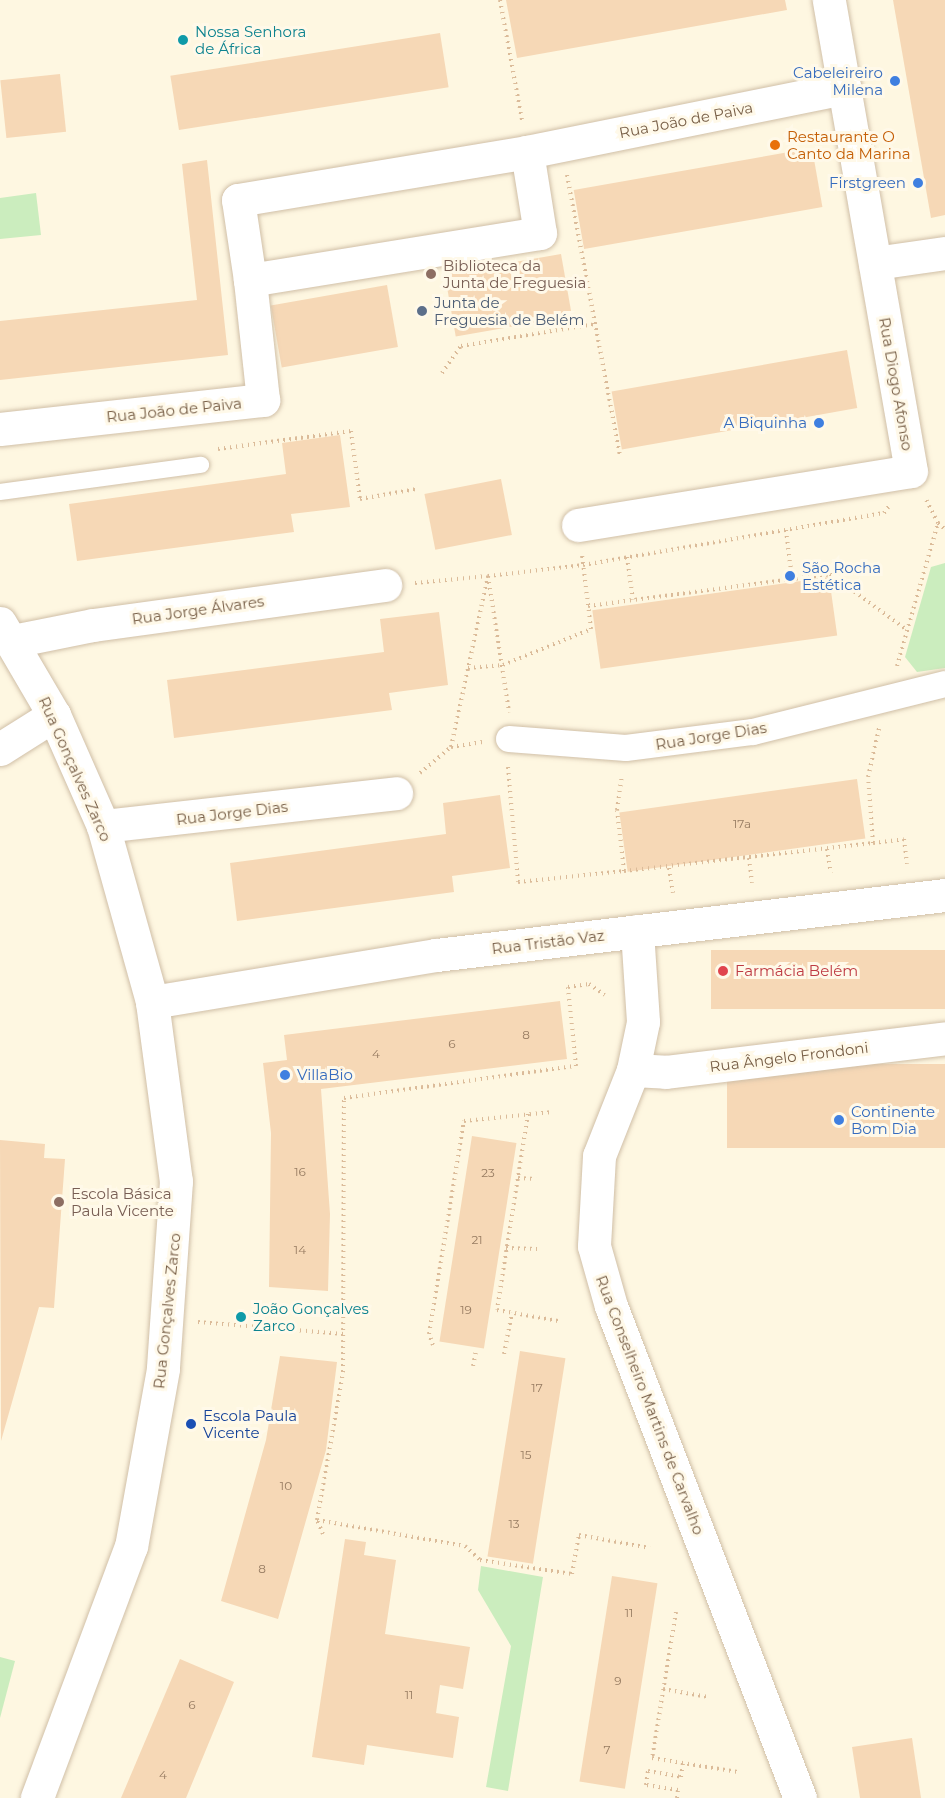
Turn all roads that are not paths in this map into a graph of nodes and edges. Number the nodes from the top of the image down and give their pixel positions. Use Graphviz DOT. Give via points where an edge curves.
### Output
graph roads {
  1 [pos="829,0"];
  2 [pos="845,88"];
  3 [pos="527,152"];
  4 [pos="945,253"];
  5 [pos="875,263"];
  6 [pos="250,280"];
  7 [pos="0,429"];
  8 [pos="201,465"];
  9 [pos="0,492"];
  10 [pos="578,525"];
  11 [pos="385,585"];
  12 [pos="6,632"];
  13 [pos="945,684"];
  14 [pos="54,715"];
  15 [pos="502,739"];
  16 [pos="0,749"];
  17 [pos="396,793"];
  18 [pos="104,826"];
  19 [pos="945,895"];
  20 [pos="637,931"];
  21 [pos="152,1002"];
  22 [pos="945,1038"];
  23 [pos="633,1070"];
  24 [pos="37,1798"];
  25 [pos="800,1798"];
  1 -- 2 [label="street, Rua Diogo Afonso"];
  2 -- 3 [label="street, Rua João de Paiva"];
  2 -- 5 [label="street, Rua Diogo Afonso"];
  3 -- 6 [label="street, Rua João de Paiva" via="238,200"];
  3 -- 6 [label="street" via="540,233"];
  4 -- 5 [label="street"];
  5 -- 10 [label="street, Rua Diogo Afonso" via="911,471"];
  6 -- 7 [label="street, Rua João de Paiva" via="263,400"];
  8 -- 9 [label="lane"];
  11 -- 12 [label="street, Rua Jorge Álvares" via="93,625"];
  12 -- 14 [label="street, Rua Gonçalves Zarco"];
  13 -- 15 [label="street, Rua Jorge Dias" via="753,732 626,748"];
  14 -- 16 [label="street"];
  14 -- 18 [label="street, Rua Gonçalves Zarco"];
  17 -- 18 [label="street, Rua Jorge Dias"];
  18 -- 21 [label="street, Rua Gonçalves Zarco"];
  19 -- 20 [label="street, Rua Tristão Vaz"];
  20 -- 21 [label="street, Rua Tristão Vaz" via="424,957"];
  20 -- 23 [label="street, Rua Conselheiro Martins de Carvalho" via="644,1011"];
  21 -- 24 [label="street, Rua Gonçalves Zarco" via="175,1162 169,1320 131,1546"];
  22 -- 23 [label="street, Rua Ângelo Frondoni" via="666,1072"];
  23 -- 25 [label="street, Rua Conselheiro Martins de Carvalho" via="610,1124 593,1185 594,1246 601,1276"];
}
